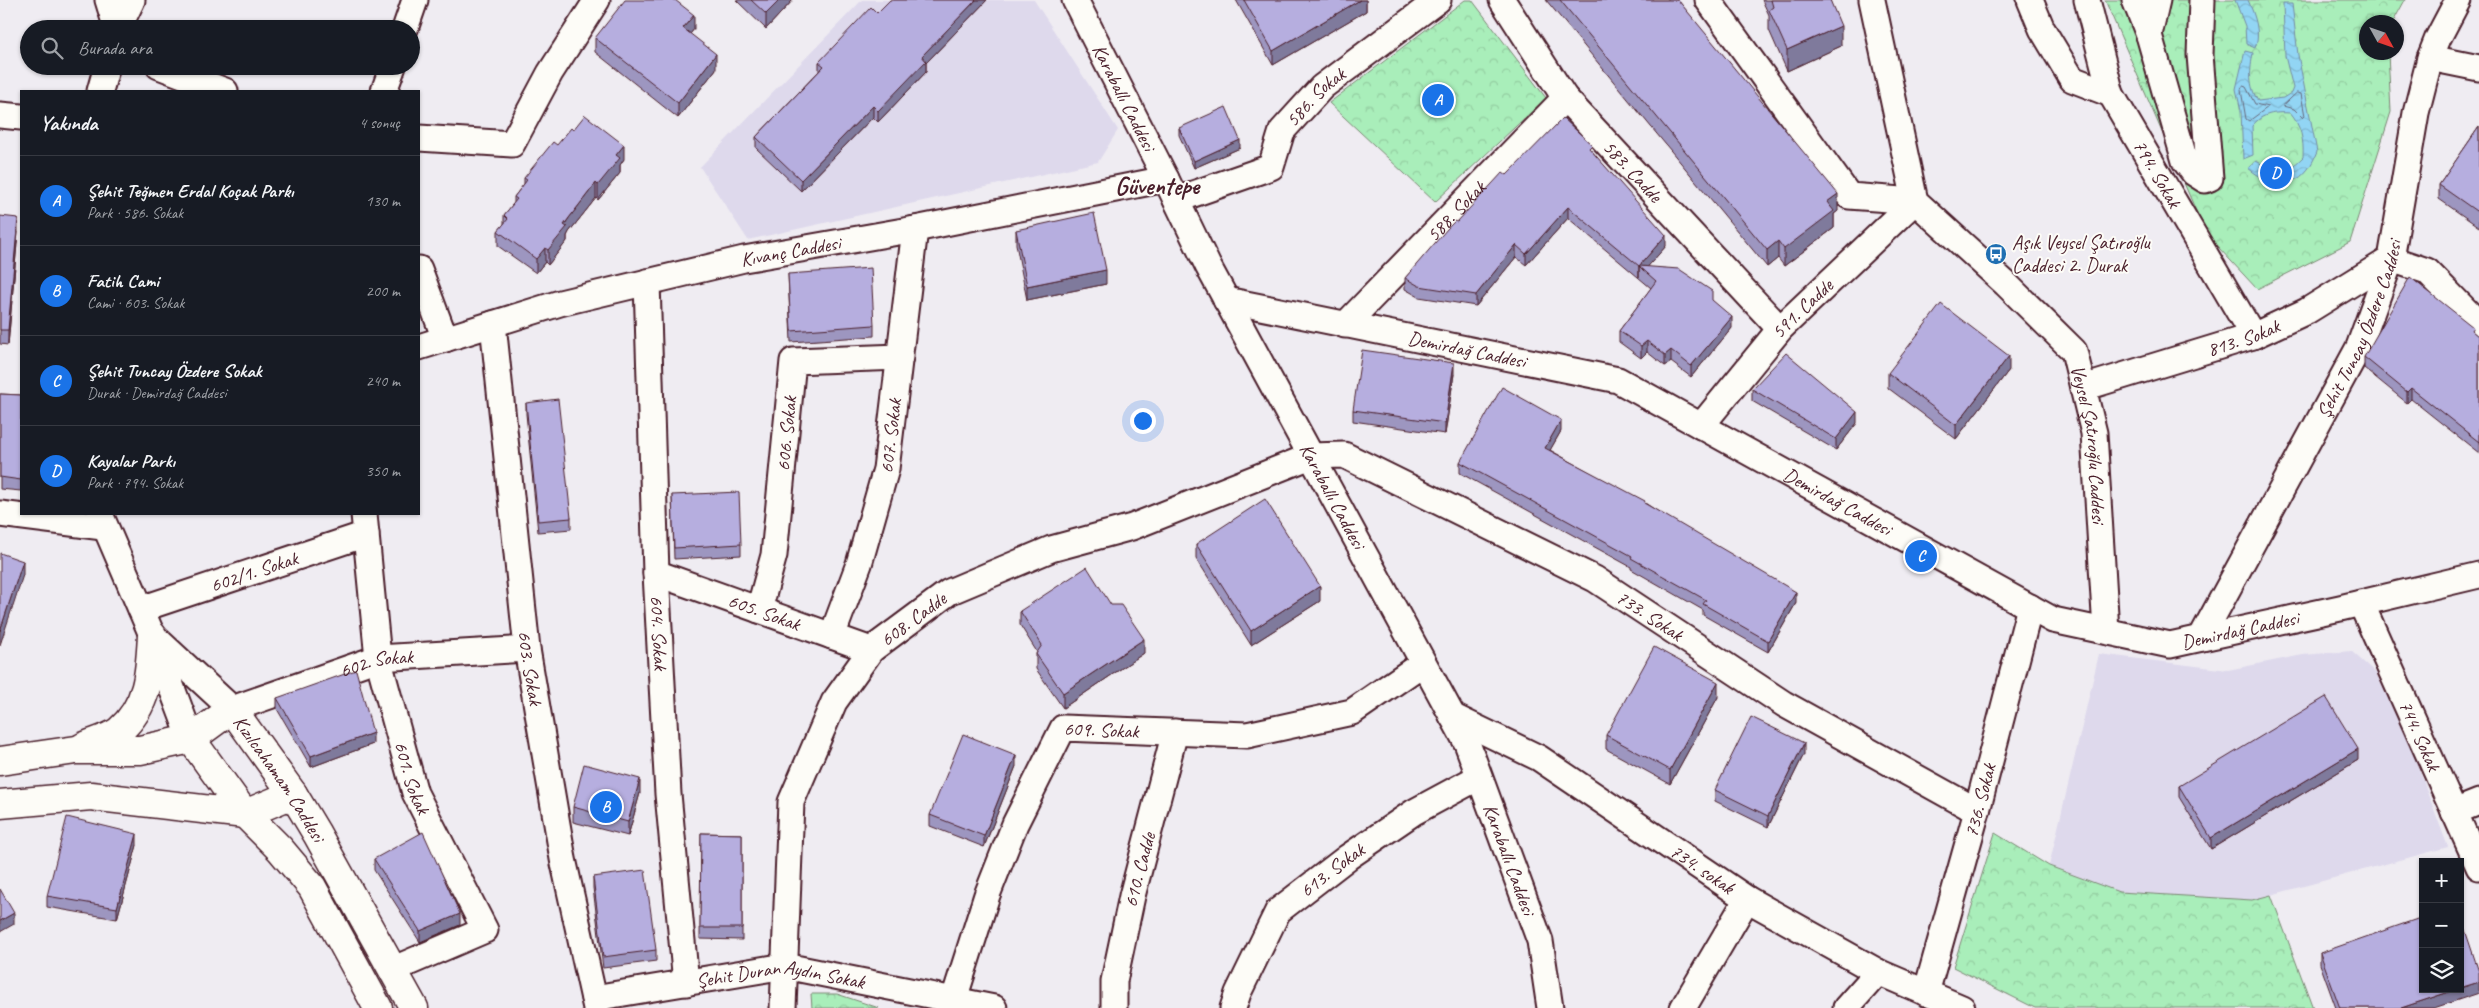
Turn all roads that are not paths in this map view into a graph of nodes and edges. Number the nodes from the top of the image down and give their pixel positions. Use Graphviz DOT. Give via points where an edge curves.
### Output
graph roads {
  1 [pos="108,0"];
  2 [pos="132,0"];
  3 [pos="415,0"];
  4 [pos="597,0"];
  5 [pos="1074,0"];
  6 [pos="1438,0"];
  7 [pos="1502,0"];
  8 [pos="1708,0"];
  9 [pos="1872,0"];
  10 [pos="2030,0"];
  11 [pos="2087,0"];
  12 [pos="2135,0"];
  13 [pos="2157,0"];
  14 [pos="2202,0"];
  15 [pos="2458,0"];
  16 [pos="114,20"];
  17 [pos="122,20"];
  18 [pos="408,20"];
  19 [pos="2149,35"];
  20 [pos="2430,58"];
  21 [pos="2479,68"];
  22 [pos="104,75"];
  23 [pos="182,75"];
  24 [pos="389,75"];
  25 [pos="100,90"];
  26 [pos="222,90"];
  27 [pos="384,90"];
  28 [pos="2111,94"];
  29 [pos="1565,98"];
  30 [pos="0,115"];
  31 [pos="20,117"];
  32 [pos="420,138"];
  33 [pos="1171,189"];
  34 [pos="1915,201"];
  35 [pos="915,229"];
  36 [pos="2391,259"];
  37 [pos="420,272"];
  38 [pos="646,282"];
  39 [pos="1226,300"];
  40 [pos="493,324"];
  41 [pos="2479,324"];
  42 [pos="1346,325"];
  43 [pos="1780,330"];
  44 [pos="2253,336"];
  45 [pos="445,339"];
  46 [pos="420,347"];
  47 [pos="900,357"];
  48 [pos="2083,388"];
  49 [pos="1701,426"];
  50 [pos="1311,456"];
  51 [pos="0,514"];
  52 [pos="101,520"];
  53 [pos="365,524"];
  54 [pos="656,573"];
  55 [pos="2479,575"];
  56 [pos="2362,604"];
  57 [pos="2030,607"];
  58 [pos="141,608"];
  59 [pos="759,610"];
  60 [pos="2106,631"];
  61 [pos="152,636"];
  62 [pos="832,636"];
  63 [pos="2201,638"];
  64 [pos="527,649"];
  65 [pos="871,650"];
  66 [pos="378,658"];
  67 [pos="1423,663"];
  68 [pos="232,709"];
  69 [pos="1452,716"];
  70 [pos="1175,732"];
  71 [pos="191,739"];
  72 [pos="76,750"];
  73 [pos="0,761"];
  74 [pos="1479,777"];
  75 [pos="293,794"];
  76 [pos="2479,802"];
  77 [pos="0,804"];
  78 [pos="1977,811"];
  79 [pos="2454,812"];
  80 [pos="245,814"];
  81 [pos="2479,867"];
  82 [pos="1747,899"];
  83 [pos="785,966"];
  84 [pos="394,969"];
  85 [pos="1878,972"];
  86 [pos="686,983"];
  87 [pos="1926,992"];
  88 [pos="595,1003"];
  89 [pos="954,1003"];
  90 [pos="378,1008"];
  91 [pos="414,1008"];
  92 [pos="783,1008"];
  93 [pos="994,1008"];
  94 [pos="1114,1008"];
  95 [pos="1233,1008"];
  96 [pos="1550,1008"];
  97 [pos="1683,1008"];
  98 [pos="1846,1008"];
  99 [pos="1962,1008"];
  1 -- 16 [label="street"];
  2 -- 17 [label="street"];
  3 -- 18 [label="street"];
  4 -- 32 [label="street" via="550,73 512,144"];
  5 -- 33 [label="street, Karaballı Caddesi"];
  6 -- 33 [label="street, 586. Sokak" via="1322,87 1282,131 1271,167"];
  7 -- 29 [label="street, 583. Cadde"];
  8 -- 34 [label="street" via="1849,196"];
  9 -- 34 [label="street"];
  10 -- 28 [label="street" via="2042,29 2072,79"];
  11 -- 28 [label="street, 794. Sokak"];
  12 -- 19 [label="street"];
  13 -- 19 [label="street"];
  14 -- 19 [label="street" via="2200,55 2210,178 2205,180 2194,173 2185,161"];
  15 -- 20 [label="street, Şehit Tuncay Özdere Caddesi"];
  20 -- 21 [label="street"];
  20 -- 36 [label="street, Şehit Tuncay Özdere Caddesi" via="2416,113"];
  22 -- 25 [label="street"];
  23 -- 26 [label="street"];
  24 -- 27 [label="street"];
  28 -- 44 [label="street, 794. Sokak"];
  29 -- 42 [label="street, 588. Sokak"];
  29 -- 43 [label="street, 583. Cadde"];
  30 -- 31 [label="street"];
  33 -- 35 [label="street, Kıvanç Caddesi"];
  33 -- 39 [label="street, Karaballı Caddesi"];
  34 -- 43 [label="street, 591. Cadde"];
  34 -- 48 [label="street, Veysel Şatıroğlu Caddesi" via="2074,351"];
  35 -- 38 [label="street, Kıvanç Caddesi" via="744,259"];
  35 -- 47 [label="street, 607. Sokak"];
  36 -- 41 [label="street" via="2427,271"];
  36 -- 44 [label="street, 813. Sokak" via="2307,311"];
  36 -- 63 [label="street, Şehit Tuncay Özdere Caddesi" via="2359,347"];
  37 -- 45 [label="street"];
  38 -- 40 [label="street, Kıvanç Caddesi" via="560,303"];
  38 -- 54 [label="street, 604. Sokak"];
  39 -- 42 [label="street, Demirdağ Caddesi"];
  39 -- 50 [label="street, Karaballı Caddesi"];
  40 -- 45 [label="street, Kıvanç Caddesi"];
  40 -- 64 [label="street, 603. Sokak"];
  42 -- 49 [label="street, Demirdağ Caddesi" via="1618,380"];
  43 -- 49 [label="street, 591. Cadde"];
  44 -- 48 [label="street, 813. Sokak"];
  45 -- 46 [label="street, Kıvanç Caddesi"];
  47 -- 59 [label="street, 606. Sokak" via="794,361 774,555"];
  47 -- 62 [label="street, 607. Sokak" via="886,469 859,564"];
  48 -- 60 [label="street, Veysel Şatıroğlu Caddesi" via="2094,433"];
  49 -- 57 [label="street, Demirdağ Caddesi"];
  50 -- 65 [label="street, 608. Cadde" via="1132,527 1051,549 949,592"];
  50 -- 67 [label="street, Karaballı Caddesi"];
  50 -- 78 [label="street, 733. Sokak" via="1344,455 1595,579 1784,704"];
  51 -- 52 [label="street"];
  52 -- 58 [label="street"];
  53 -- 58 [label="street, 602/1. Sokak"];
  53 -- 66 [label="street, 601. Sokak"];
  54 -- 59 [label="street, 605. Sokak"];
  54 -- 86 [label="street, 604. Sokak" via="668,794"];
  55 -- 56 [label="street, Demirdağ Caddesi"];
  56 -- 63 [label="street, Demirdağ Caddesi"];
  56 -- 79 [label="street, 744. Sokak"];
  57 -- 60 [label="street, Demirdağ Caddesi" via="2053,620"];
  57 -- 78 [label="street, 736. Sokak"];
  58 -- 61 [label="street"];
  59 -- 62 [label="street, 605. Sokak"];
  60 -- 63 [label="street, Demirdağ Caddesi" via="2170,644"];
  61 -- 68 [label="street"];
  61 -- 71 [label="street"];
  61 -- 72 [label="main road" via="149,683 136,711 118,732"];
  62 -- 65 [label="street, 605. Sokak"];
  64 -- 66 [label="street, 602. Sokak"];
  64 -- 88 [label="street, 603. Sokak" via="563,859"];
  65 -- 83 [label="street, 608. Cadde" via="834,702 791,802"];
  66 -- 68 [label="street, 602. Sokak"];
  66 -- 84 [label="street, 601. Sokak" via="415,793 484,930"];
  67 -- 69 [label="street, Karaballı Caddesi"];
  67 -- 70 [label="street, 609. Sokak" via="1352,712 1247,735"];
  68 -- 71 [label="main road, Kızılcahamam Caddesi"];
  68 -- 75 [label="main road, Kızılcahamam Caddesi"];
  69 -- 74 [label="street, Karaballı Caddesi" via="1467,743"];
  69 -- 82 [label="street, 734. sokak" via="1539,758"];
  70 -- 89 [label="street, 609. Sokak" via="1063,728 1015,824 987,895"];
  70 -- 94 [label="street, 610. Cadde" via="1132,896 1114,981"];
  71 -- 72 [label="main road, Kızılcahamam Caddesi" via="140,750"];
  71 -- 80 [label="main road, Kızılcahamam Caddesi"];
  72 -- 73 [label="main road, Kızılcahamam Caddesi"];
  74 -- 95 [label="street, 613. Sokak" via="1414,812 1278,911"];
  74 -- 96 [label="street, Karaballı Caddesi" via="1540,941"];
  75 -- 80 [label="main road"];
  75 -- 84 [label="main road, Kızılcahamam Caddesi"];
  76 -- 79 [label="street"];
  77 -- 80 [label="main road" via="91,796"];
  78 -- 87 [label="street, 736. Sokak"];
  79 -- 81 [label="street, 744. Sokak"];
  80 -- 90 [label="main road, Kızılcahamam Caddesi" via="312,887"];
  82 -- 85 [label="street, 734. sokak"];
  82 -- 97 [label="street"];
  83 -- 86 [label="street, Şehit Duran Aydın Sokak"];
  83 -- 89 [label="street, Şehit Duran Aydın Sokak"];
  83 -- 92 [label="street, 608. Cadde"];
  84 -- 91 [label="main road, Kızılcahamam Caddesi"];
  85 -- 87 [label="street, 734. sokak"];
  85 -- 98 [label="street"];
  86 -- 88 [label="street, Şehit Duran Aydın Sokak"];
  87 -- 99 [label="street, 734. sokak"];
  89 -- 93 [label="street, Şehit Duran Aydın Sokak"];
}
